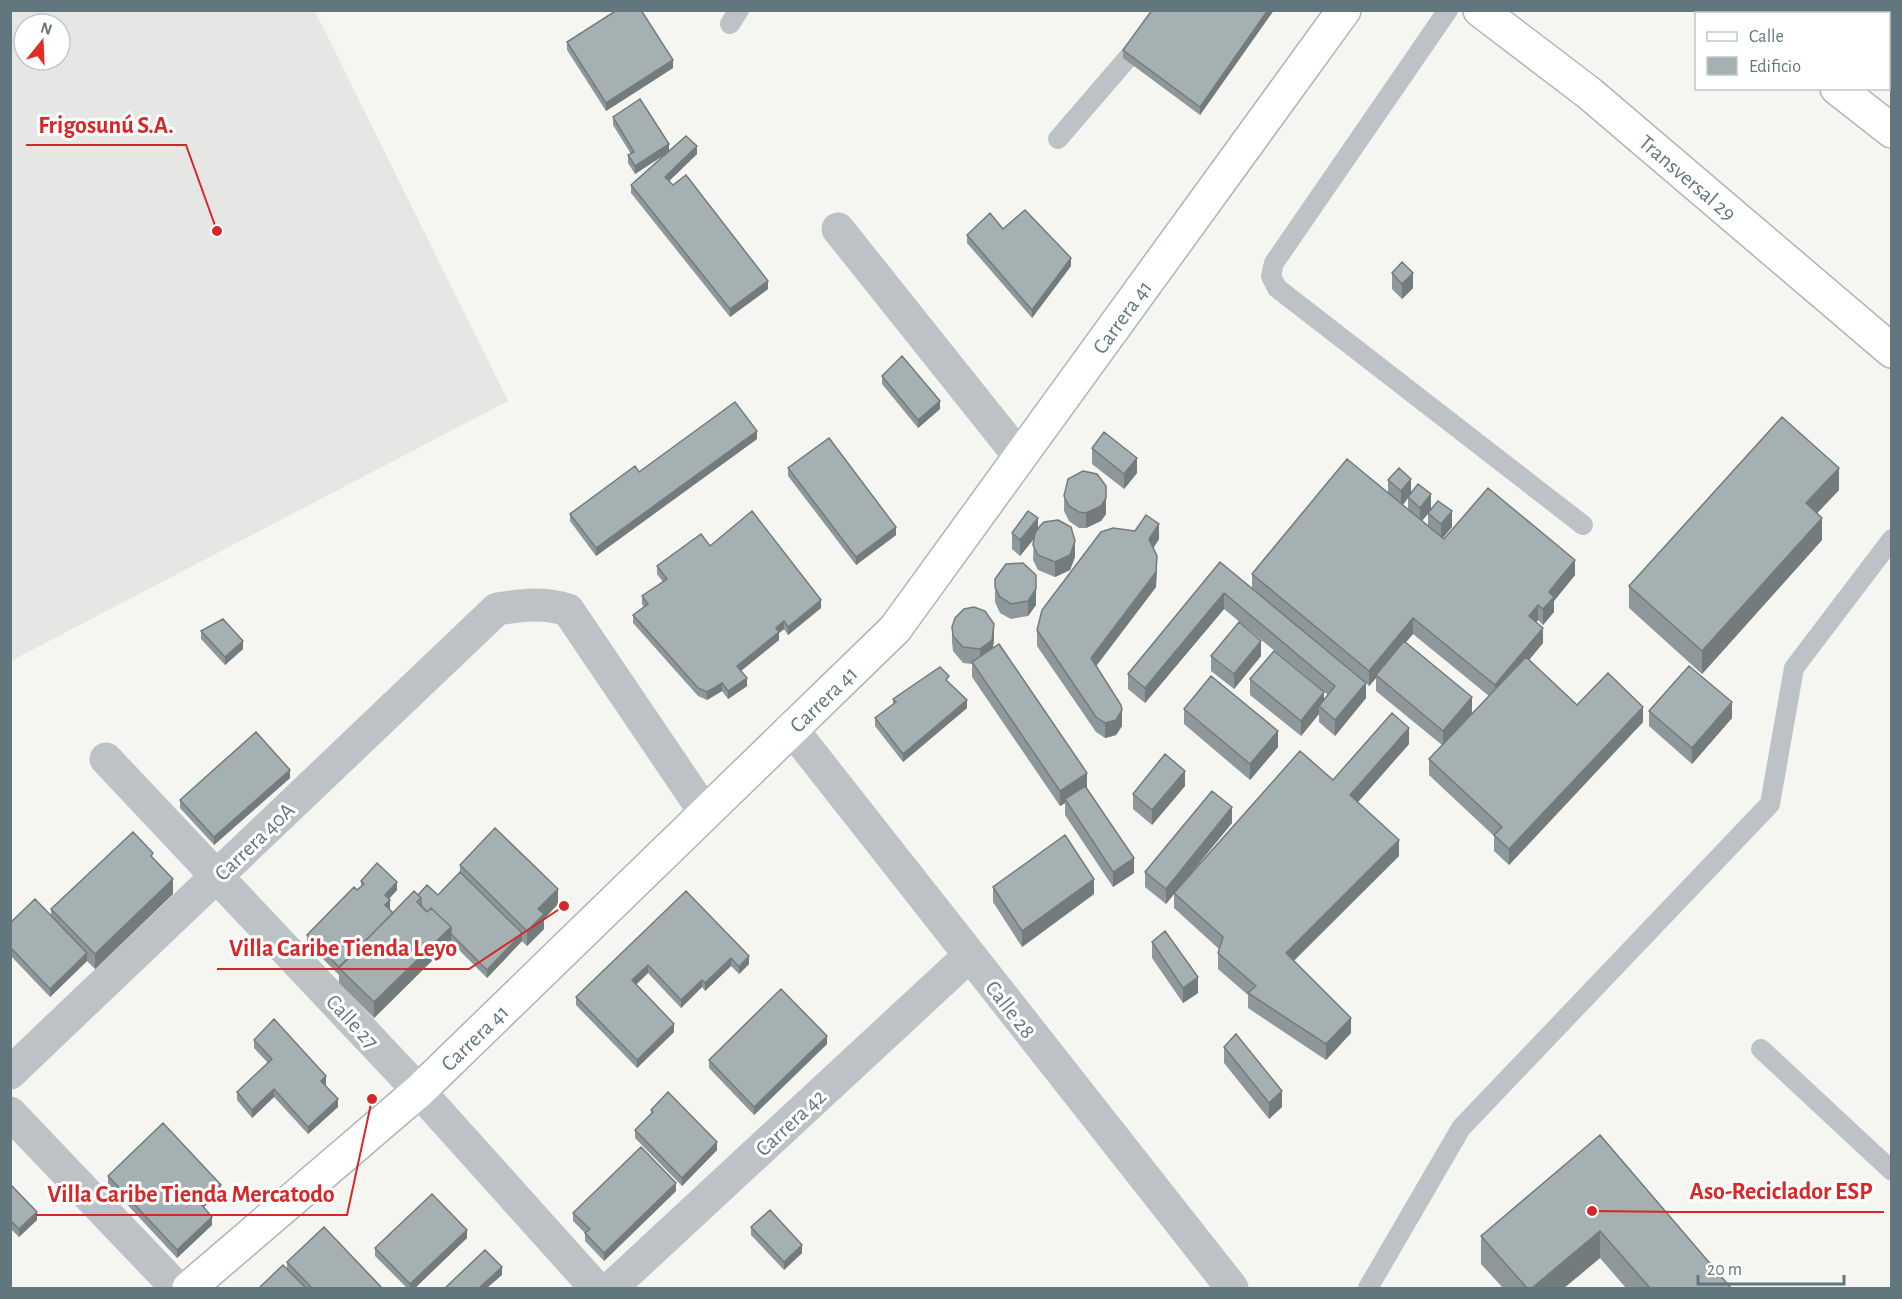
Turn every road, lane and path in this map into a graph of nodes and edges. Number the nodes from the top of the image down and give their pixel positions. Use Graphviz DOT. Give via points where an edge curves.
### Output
graph roads {
  1 [pos="1169,10"];
  2 [pos="1344,10"];
  3 [pos="1448,10"];
  4 [pos="1480,10"];
  5 [pos="1840,90"];
  6 [pos="1892,131"];
  7 [pos="1058,139"];
  8 [pos="838,229"];
  9 [pos="1892,351"];
  10 [pos="1020,457"];
  11 [pos="1583,525"];
  12 [pos="1892,539"];
  13 [pos="791,728"];
  14 [pos="106,759"];
  15 [pos="704,811"];
  16 [pos="218,877"];
  17 [pos="969,956"];
  18 [pos="1761,1049"];
  19 [pos="10,1072"];
  20 [pos="419,1091"];
  21 [pos="10,1113"];
  22 [pos="1892,1171"];
  23 [pos="177,1288"];
  24 [pos="189,1288"];
  25 [pos="596,1288"];
  26 [pos="611,1288"];
  27 [pos="1232,1288"];
  28 [pos="1368,1288"];
  1 -- 7 [label="lane"];
  2 -- 10 [label="main road, Carrera 41"];
  3 -- 11 [label="lane" via="1274,263 1271,276 1277,288"];
  4 -- 9 [label="main road, Transversal 29" via="1589,93"];
  5 -- 6 [label="main road"];
  8 -- 10 [label="street"];
  10 -- 13 [label="main road, Carrera 41" via="895,629"];
  12 -- 28 [label="lane" via="1794,668 1770,804 1461,1128"];
  13 -- 15 [label="main road, Carrera 41"];
  13 -- 17 [label="street, Calle 28"];
  14 -- 16 [label="street, Calle 27"];
  15 -- 16 [label="street, Carrera 40A" via="568,610 550,604 531,604 497,609"];
  15 -- 20 [label="main road, Carrera 41"];
  16 -- 19 [label="street, Carrera 40A"];
  16 -- 20 [label="street, Calle 27"];
  17 -- 26 [label="street, Carrera 42"];
  17 -- 27 [label="street, Calle 28"];
  18 -- 22 [label="lane"];
  20 -- 24 [label="main road, Carrera 41"];
  20 -- 25 [label="street, Calle 27"];
  21 -- 23 [label="street"];
}
